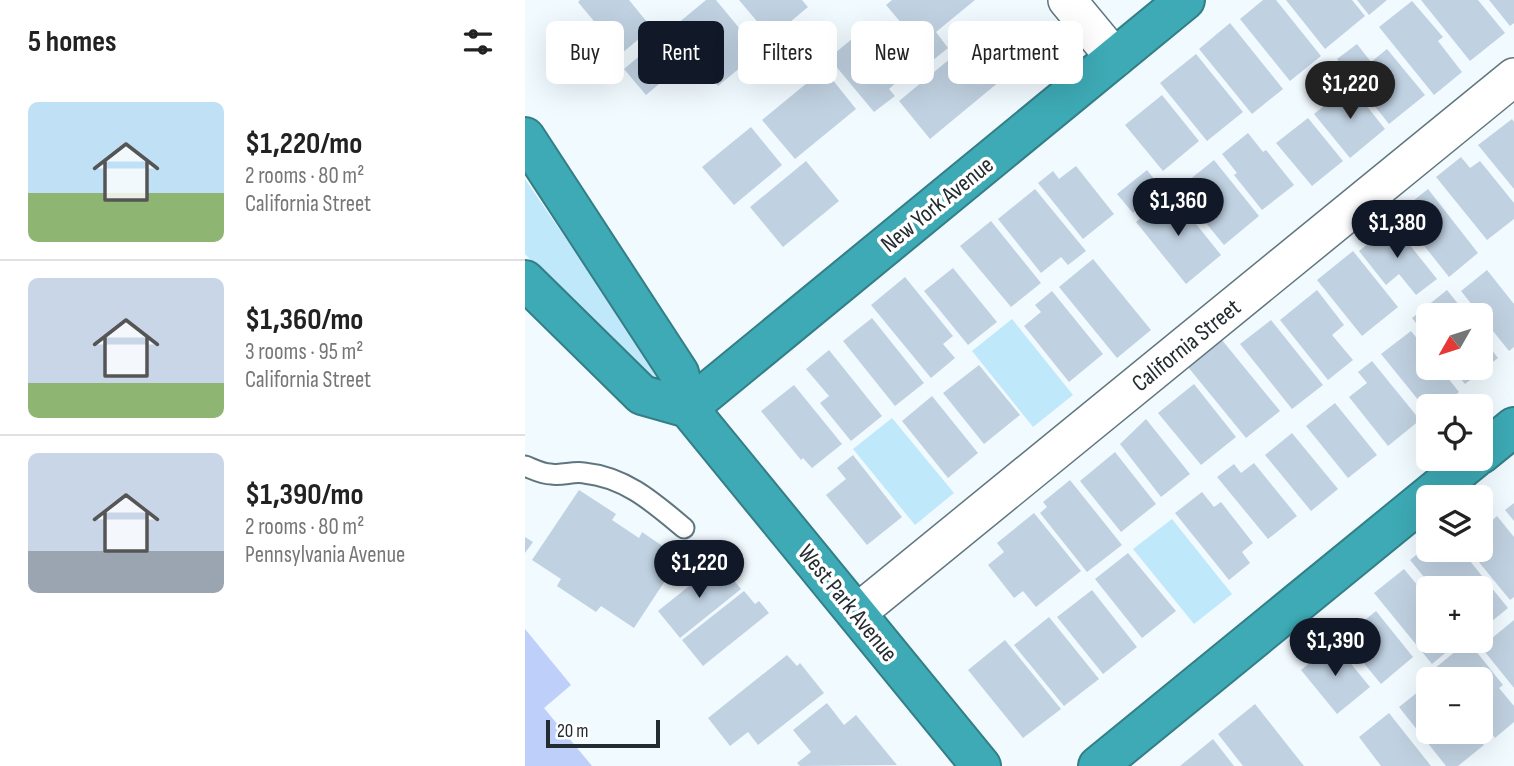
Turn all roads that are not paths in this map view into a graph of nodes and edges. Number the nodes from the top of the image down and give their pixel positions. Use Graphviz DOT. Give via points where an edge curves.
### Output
graph roads {
  1 [pos="1067,0"];
  2 [pos="1185,0"];
  3 [pos="1115,58"];
  4 [pos="1514,77"];
  5 [pos="525,137"];
  6 [pos="525,280"];
  7 [pos="688,408"];
  8 [pos="1514,427"];
  9 [pos="1493,444"];
  10 [pos="525,466"];
  11 [pos="1459,471"];
  12 [pos="684,528"];
  13 [pos="857,613"];
  14 [pos="981,766"];
  15 [pos="1098,766"];
  1 -- 3 [label="street"];
  2 -- 3 [label="highway, New York Avenue"];
  3 -- 7 [label="highway, New York Avenue"];
  4 -- 13 [label="street, California Street"];
  5 -- 7 [label="highway, West Park Avenue" via="679,373"];
  6 -- 7 [label="highway" via="642,395"];
  7 -- 13 [label="highway, West Park Avenue"];
  8 -- 9 [label="highway"];
  10 -- 12 [label="lane" via="551,474 602,475 621,482 645,495"];
  11 -- 15 [label="highway"];
  13 -- 14 [label="highway, West Park Avenue"];
}
